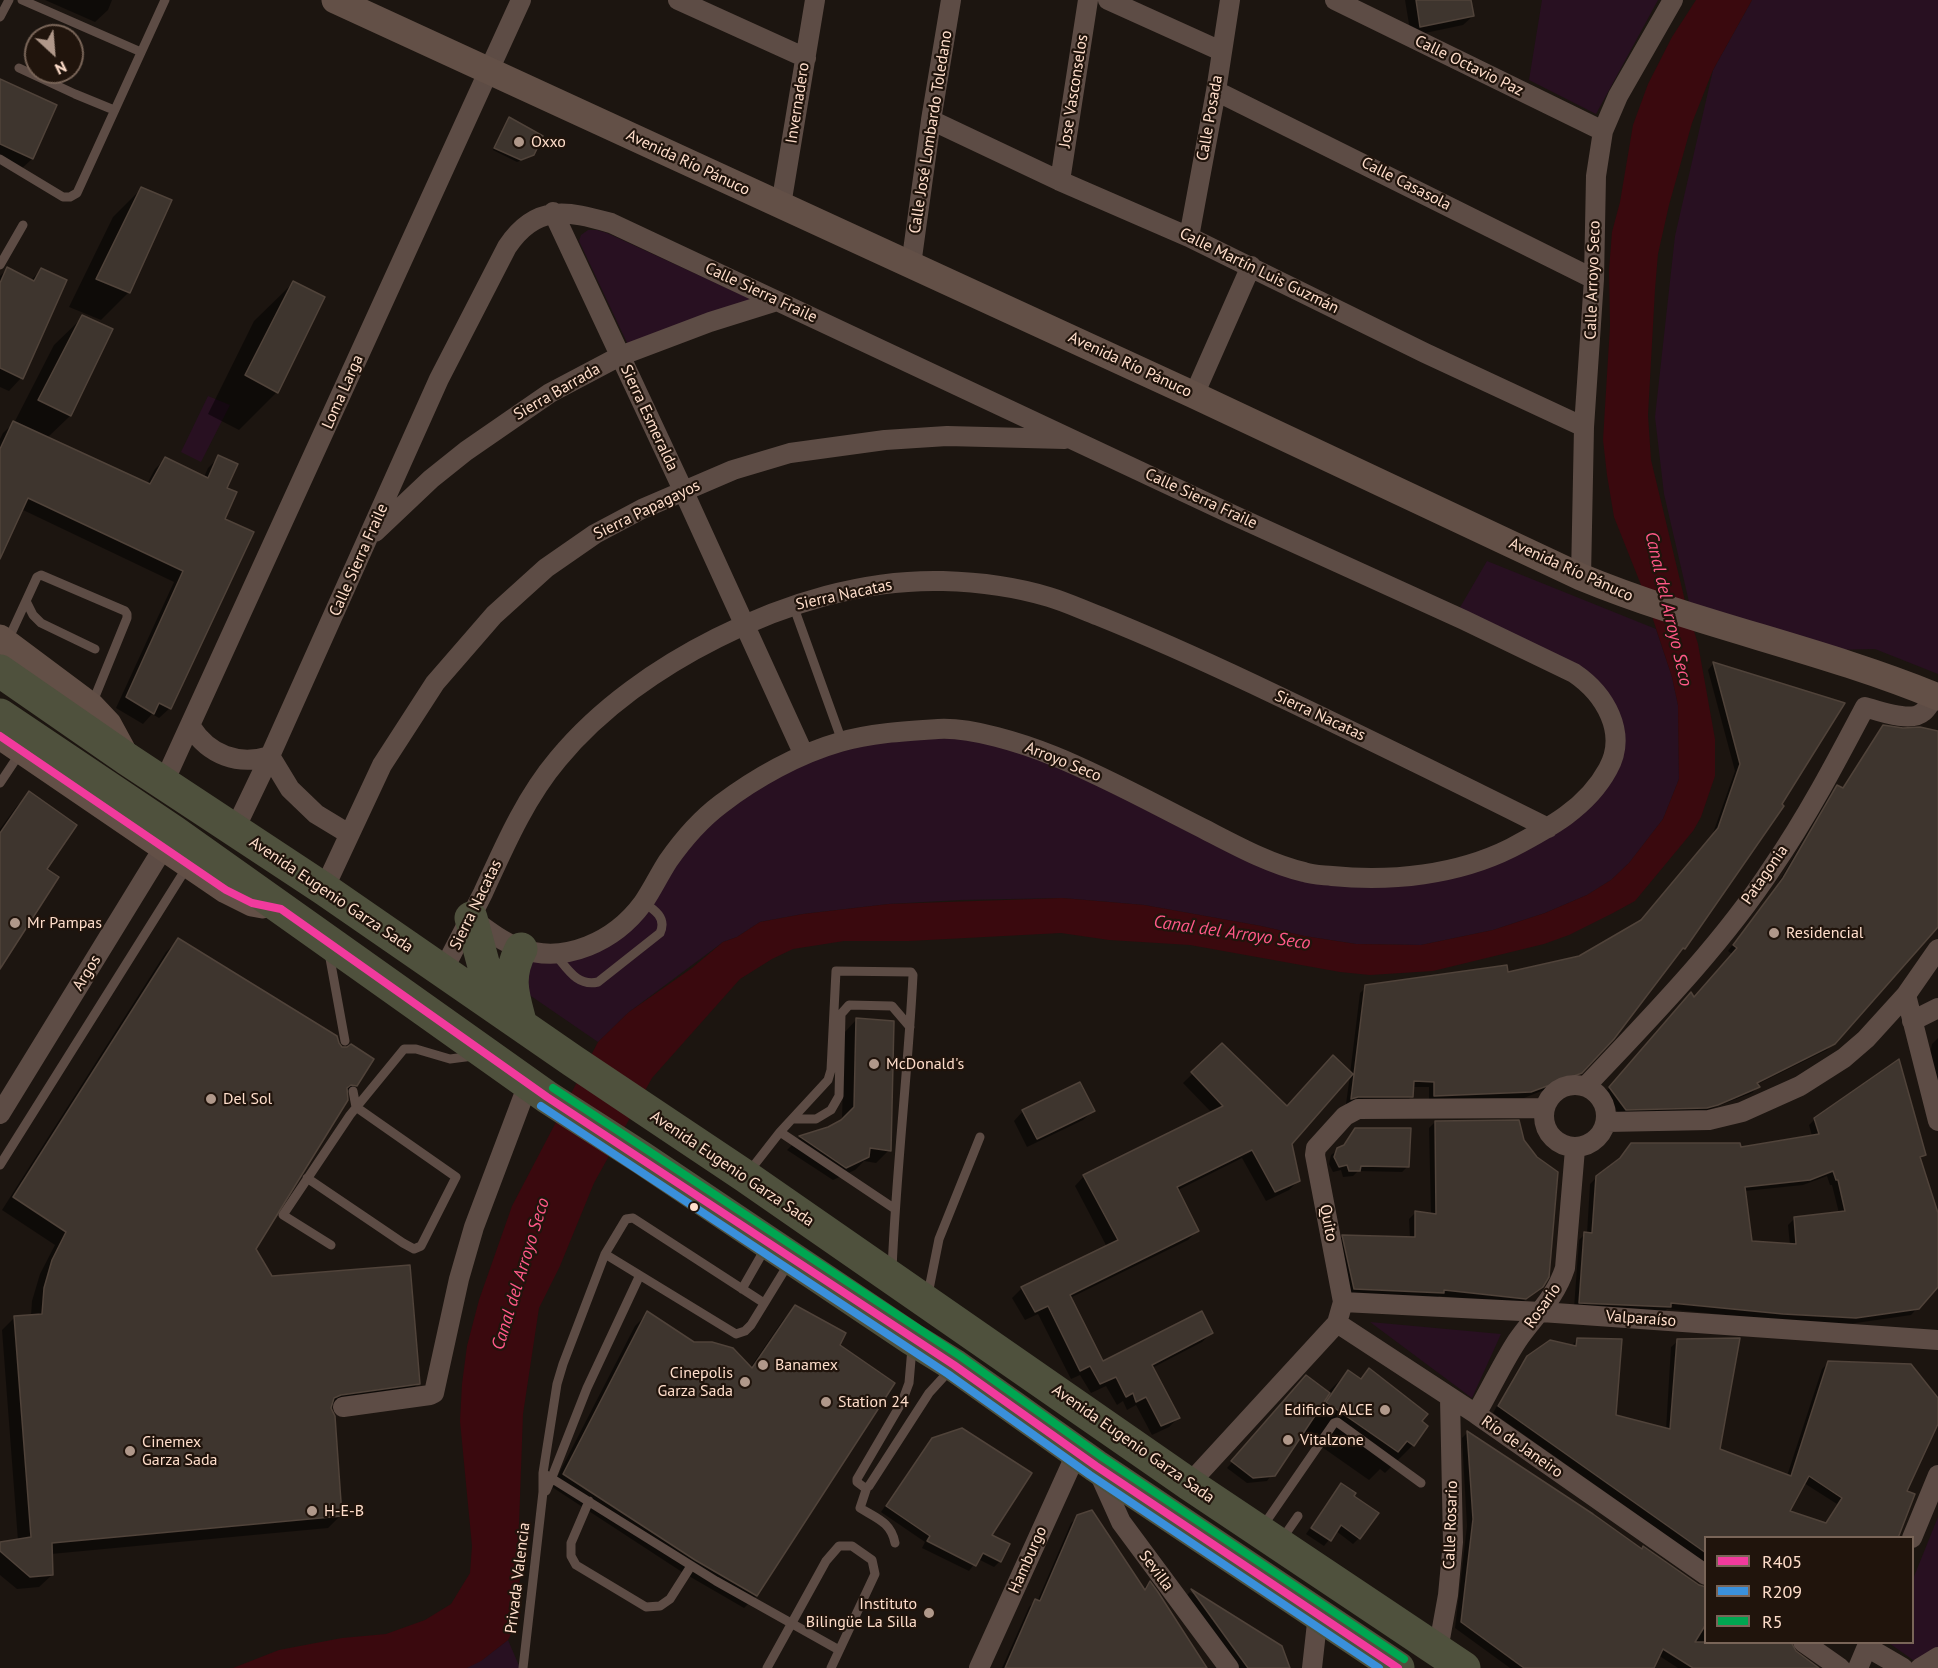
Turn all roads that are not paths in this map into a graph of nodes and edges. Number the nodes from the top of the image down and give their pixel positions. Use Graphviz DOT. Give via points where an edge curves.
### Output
graph roads {
  1 [pos="9,0"];
  2 [pos="22,0"];
  3 [pos="165,0"];
  4 [pos="335,0"];
  5 [pos="521,0"];
  6 [pos="815,0"];
  7 [pos="951,0"];
  8 [pos="1088,0"];
  9 [pos="1108,0"];
  10 [pos="1230,0"];
  11 [pos="1335,0"];
  12 [pos="1673,0"];
  13 [pos="687,2"];
  14 [pos="0,17"];
  15 [pos="1221,51"];
  16 [pos="141,52"];
  17 [pos="806,58"];
  18 [pos="19,68"];
  19 [pos="489,72"];
  20 [pos="1216,91"];
  21 [pos="114,110"];
  22 [pos="931,120"];
  23 [pos="1603,131"];
  24 [pos="0,159"];
  25 [pos="1060,181"];
  26 [pos="781,206"];
  27 [pos="553,212"];
  28 [pos="23,225"];
  29 [pos="1189,237"];
  30 [pos="0,265"];
  31 [pos="911,265"];
  32 [pos="1251,266"];
  33 [pos="1594,279"];
  34 [pos="777,301"];
  35 [pos="620,356"];
  36 [pos="1194,395"];
  37 [pos="1584,427"];
  38 [pos="1074,440"];
  39 [pos="683,490"];
  40 [pos="369,538"];
  41 [pos="1581,577"];
  42 [pos="26,601"];
  43 [pos="793,605"];
  44 [pos="745,624"];
  45 [pos="95,649"];
  46 [pos="2,650"];
  47 [pos="1596,691"];
  48 [pos="1936,697"];
  49 [pos="91,706"];
  50 [pos="0,715"];
  51 [pos="191,727"];
  52 [pos="842,741"];
  53 [pos="11,744"];
  54 [pos="804,755"];
  55 [pos="270,756"];
  56 [pos="127,759"];
  57 [pos="164,782"];
  58 [pos="0,783"];
  59 [pos="1548,828"];
  60 [pos="235,829"];
  61 [pos="349,834"];
  62 [pos="168,840"];
  63 [pos="188,865"];
  64 [pos="324,889"];
  65 [pos="644,902"];
  66 [pos="281,909"];
  67 [pos="471,918"];
  68 [pos="327,942"];
  69 [pos="521,949"];
  70 [pos="1938,949"];
  71 [pos="555,954"];
  72 [pos="443,971"];
  73 [pos="1906,995"];
  74 [pos="1938,1008"];
  75 [pos="508,1016"];
  76 [pos="1912,1021"];
  77 [pos="910,1027"];
  78 [pos="345,1041"];
  79 [pos="486,1055"];
  80 [pos="1586,1086"];
  81 [pos="353,1091"];
  82 [pos="538,1091"];
  83 [pos="356,1107"];
  84 [pos="1544,1108"];
  85 [pos="0,1114"];
  86 [pos="794,1119"];
  87 [pos="1606,1122"];
  88 [pos="1938,1122"];
  89 [pos="780,1132"];
  90 [pos="980,1137"];
  91 [pos="1575,1149"];
  92 [pos="0,1165"];
  93 [pos="745,1176"];
  94 [pos="307,1178"];
  95 [pos="895,1209"];
  96 [pos="331,1245"];
  97 [pos="780,1251"];
  98 [pos="606,1254"];
  99 [pos="639,1277"];
  100 [pos="892,1278"];
  101 [pos="742,1289"];
  102 [pos="926,1302"];
  103 [pos="1343,1302"];
  104 [pos="764,1303"];
  105 [pos="1541,1312"];
  106 [pos="1337,1323"];
  107 [pos="912,1339"];
  108 [pos="1938,1340"];
  109 [pos="954,1365"];
  110 [pos="1450,1398"];
  111 [pos="343,1407"];
  112 [pos="1476,1414"];
  113 [pos="1086,1459"];
  114 [pos="543,1473"];
  115 [pos="1938,1476"];
  116 [pos="552,1477"];
  117 [pos="1421,1483"];
  118 [pos="1189,1484"];
  119 [pos="867,1487"];
  120 [pos="543,1492"];
  121 [pos="589,1501"];
  122 [pos="1298,1516"];
  123 [pos="1913,1536"];
  124 [pos="1269,1537"];
  125 [pos="895,1543"];
  126 [pos="691,1566"];
  127 [pos="1704,1574"];
  128 [pos="1318,1614"];
  129 [pos="792,1625"];
  130 [pos="1806,1644"];
  131 [pos="1868,1645"];
  132 [pos="839,1650"];
  133 [pos="1938,1657"];
  134 [pos="1451,1659"];
  135 [pos="1227,1667"];
  136 [pos="1395,1667"];
  137 [pos="523,1668"];
  138 [pos="767,1668"];
  139 [pos="831,1668"];
  140 [pos="979,1668"];
  141 [pos="1312,1668"];
  142 [pos="1840,1668"];
  143 [pos="1858,1668"];
  144 [pos="1903,1668"];
  145 [pos="1920,1668"];
  1 -- 14 [label="lane"];
  2 -- 16 [label="lane"];
  3 -- 16 [label="lane"];
  4 -- 19 [label="street, Avenida Río Pánuco"];
  5 -- 19 [label="street, Loma Larga"];
  6 -- 17 [label="street, Invernadero"];
  7 -- 22 [label="street, Calle José Lombardo Toledano"];
  8 -- 25 [label="street, Jose Vasconselos"];
  9 -- 15 [label="street"];
  10 -- 15 [label="street, Calle Posada"];
  11 -- 23 [label="street, Calle Octavio Paz"];
  12 -- 23 [label="street, Calle Arroyo Seco" via="1618,96"];
  13 -- 17 [label="street"];
  15 -- 20 [label="street, Calle Posada"];
  16 -- 21 [label="lane"];
  17 -- 26 [label="street, Invernadero"];
  18 -- 21 [label="lane"];
  19 -- 26 [label="street, Avenida Río Pánuco"];
  19 -- 51 [label="street, Loma Larga"];
  20 -- 29 [label="street, Calle Posada"];
  20 -- 33 [label="street, Calle Casasola"];
  21 -- 24 [label="lane" via="79,190 70,197 58,195"];
  22 -- 25 [label="street, Calle Martín Luis Guzmán"];
  22 -- 31 [label="street, Calle José Lombardo Toledano"];
  23 -- 33 [label="street, Calle Arroyo Seco" via="1596,176"];
  25 -- 29 [label="street, Calle Martín Luis Guzmán"];
  26 -- 31 [label="street, Avenida Río Pánuco"];
  27 -- 34 [label="street, Calle Sierra Fraile" via="611,223"];
  27 -- 35 [label="street, Sierra Esmeralda"];
  27 -- 40 [label="street, Calle Sierra Fraile" via="523,228 507,247 440,379"];
  28 -- 30 [label="lane"];
  29 -- 32 [label="street, Calle Martín Luis Guzmán"];
  31 -- 36 [label="street, Avenida Río Pánuco"];
  32 -- 36 [label="street"];
  32 -- 37 [label="street, Calle Martín Luis Guzmán"];
  33 -- 37 [label="street, Calle Arroyo Seco"];
  34 -- 35 [label="street, Sierra Barrada"];
  34 -- 38 [label="street, Calle Sierra Fraile"];
  35 -- 39 [label="street, Sierra Esmeralda"];
  35 -- 40 [label="street, Sierra Barrada" via="550,393 466,451"];
  36 -- 41 [label="street, Avenida Río Pánuco"];
  37 -- 41 [label="street, Calle Arroyo Seco"];
  38 -- 39 [label="street, Sierra Papagayos" via="946,436 838,445 790,453"];
  38 -- 47 [label="street, Calle Sierra Fraile" via="1475,625 1574,673"];
  39 -- 44 [label="street, Sierra Esmeralda"];
  39 -- 61 [label="street, Sierra Papagayos" via="595,534 546,568 494,615 435,683 382,765"];
  40 -- 55 [label="street, Calle Sierra Fraile"];
  41 -- 48 [label="street, Avenida Río Pánuco" via="1629,597 1879,674"];
  42 -- 45 [label="lane" via="41,623"];
  42 -- 46 [label="lane"];
  42 -- 49 [label="lane" via="41,575 127,614"];
  43 -- 44 [label="street, Sierra Nacatas"];
  43 -- 52 [label="lane"];
  43 -- 59 [label="street, Sierra Nacatas" via="884,584 942,581 1049,597 1158,639"];
  44 -- 54 [label="street, Sierra Esmeralda"];
  44 -- 67 [label="street, Sierra Nacatas" via="690,652 634,690 596,719 558,759 512,830"];
  46 -- 49 [label="street"];
  46 -- 56 [label="highway, Avenida Eugenio Garza Sada"];
  47 -- 59 [label="street, Arroyo Seco" via="1615,726 1615,756 1585,801"];
  48 -- 80 [label="street, Patagonia" via="1916,716 1865,707 1772,870 1713,946"];
  49 -- 56 [label="street" via="108,724"];
  50 -- 62 [label="highway" via="105,786"];
  51 -- 55 [label="street" via="206,745 226,757 248,760"];
  51 -- 57 [label="street, Loma Larga"];
  52 -- 54 [label="street, Arroyo Seco"];
  52 -- 59 [label="street, Arroyo Seco" via="943,729 999,737 1081,767 1250,853 1304,873 1397,877 1442,870 1491,858"];
  53 -- 58 [label="lane"];
  53 -- 62 [label="street"];
  54 -- 65 [label="street, Arroyo Seco" via="720,804 670,858"];
  55 -- 60 [label="street, Calle Sierra Fraile"];
  55 -- 61 [label="street" via="290,789 316,814"];
  56 -- 57 [label="highway, Avenida Eugenio Garza Sada"];
  57 -- 60 [label="highway, Avenida Eugenio Garza Sada"];
  60 -- 64 [label="highway, Avenida Eugenio Garza Sada"];
  61 -- 64 [label="street, Sierra Papagayos"];
  62 -- 63 [label="street"];
  62 -- 66 [label="highway"];
  62 -- 85 [label="street, Argos"];
  63 -- 66 [label="street" via="239,897"];
  63 -- 92 [label="lane"];
  64 -- 72 [label="highway, Avenida Eugenio Garza Sada"];
  65 -- 71 [label="street, Arroyo Seco" via="613,933 589,946"];
  65 -- 71 [label="lane" via="662,920 660,933 598,982 580,982"];
  66 -- 68 [label="highway"];
  67 -- 69 [label="street, Arroyo Seco" via="499,939"];
  67 -- 72 [label="street, Sierra Nacatas"];
  67 -- 75 [label="highway"];
  68 -- 78 [label="lane"];
  68 -- 79 [label="highway"];
  69 -- 71 [label="street, Arroyo Seco"];
  69 -- 75 [label="highway" via="511,977 513,994"];
  70 -- 73 [label="street"];
  72 -- 75 [label="highway, Avenida Eugenio Garza Sada"];
  73 -- 76 [label="street"];
  73 -- 87 [label="street" via="1866,1040 1844,1058 1800,1086 1742,1112 1709,1120"];
  74 -- 76 [label="street"];
  75 -- 93 [label="highway, Avenida Eugenio Garza Sada"];
  76 -- 88 [label="street"];
  77 -- 86 [label="lane" via="892,1006 849,1005 841,1014 839,1096 831,1110 816,1119"];
  77 -- 86 [label="lane" via="911,972 836,971 830,1075"];
  77 -- 95 [label="lane"];
  79 -- 82 [label="highway"];
  79 -- 83 [label="lane" via="450,1059 404,1049"];
  80 -- 84 [label="street" via="1568,1085 1553,1093"];
  80 -- 87 [label="street" via="1599,1094 1606,1107"];
  81 -- 83 [label="lane"];
  82 -- 97 [label="highway"];
  82 -- 111 [label="street" via="474,1227 434,1393"];
  83 -- 94 [label="lane"];
  83 -- 94 [label="lane" via="456,1177 421,1246 414,1249 403,1243"];
  84 -- 91 [label="street" via="1547,1130 1563,1146"];
  84 -- 103 [label="street, Quito" via="1358,1109 1345,1116 1316,1148 1315,1155"];
  86 -- 89 [label="lane"];
  87 -- 91 [label="street" via="1589,1145"];
  89 -- 93 [label="lane"];
  89 -- 95 [label="lane"];
  90 -- 102 [label="lane" via="939,1239"];
  91 -- 105 [label="street, Rosario" via="1565,1268"];
  93 -- 100 [label="highway, Avenida Eugenio Garza Sada"];
  94 -- 96 [label="lane" via="283,1216"];
  95 -- 100 [label="lane"];
  97 -- 101 [label="lane"];
  97 -- 104 [label="lane"];
  97 -- 107 [label="highway"];
  98 -- 99 [label="lane"];
  98 -- 101 [label="lane, Privada Valencia" via="631,1217"];
  98 -- 114 [label="lane, Privada Valencia" via="557,1384"];
  99 -- 104 [label="lane" via="736,1334 746,1331"];
  99 -- 116 [label="lane" via="587,1388"];
  100 -- 102 [label="highway, Avenida Eugenio Garza Sada"];
  101 -- 104 [label="lane"];
  102 -- 118 [label="highway, Avenida Eugenio Garza Sada"];
  103 -- 105 [label="street, Valparaíso"];
  103 -- 106 [label="street, Quito"];
  105 -- 108 [label="street, Valparaíso"];
  105 -- 112 [label="street, Rosario" via="1519,1338"];
  106 -- 110 [label="street, Río de Janeiro"];
  106 -- 118 [label="street, Quito"];
  107 -- 109 [label="highway"];
  107 -- 119 [label="lane" via="909,1383 856,1480"];
  109 -- 113 [label="highway"];
  109 -- 119 [label="lane" via="929,1393"];
  110 -- 112 [label="street, Río de Janeiro"];
  110 -- 134 [label="street, Calle Rosario"];
  112 -- 127 [label="street, Río de Janeiro"];
  113 -- 128 [label="highway"];
  113 -- 135 [label="street, Sevilla" via="1121,1522"];
  113 -- 140 [label="street, Hamburgo"];
  114 -- 116 [label="lane"];
  114 -- 120 [label="lane, Privada Valencia"];
  115 -- 123 [label="street"];
  116 -- 120 [label="lane"];
  116 -- 121 [label="lane"];
  117 -- 124 [label="lane" via="1334,1423"];
  118 -- 124 [label="highway, Avenida Eugenio Garza Sada"];
  119 -- 125 [label="lane" via="860,1508 886,1524"];
  120 -- 137 [label="lane, Privada Valencia"];
  121 -- 126 [label="lane"];
  121 -- 126 [label="lane" via="571,1543 572,1556 579,1567 640,1605 653,1607 670,1599"];
  122 -- 124 [label="lane"];
  124 -- 134 [label="highway, Avenida Eugenio Garza Sada"];
  126 -- 129 [label="lane"];
  128 -- 136 [label="highway"];
  128 -- 141 [label="street"];
  129 -- 132 [label="lane"];
  129 -- 132 [label="lane" via="826,1561 839,1546 852,1546 872,1560 875,1574"];
  129 -- 138 [label="lane"];
  130 -- 142 [label="street"];
  131 -- 143 [label="street"];
  131 -- 144 [label="street"];
  132 -- 139 [label="lane"];
  133 -- 145 [label="street"];
}
